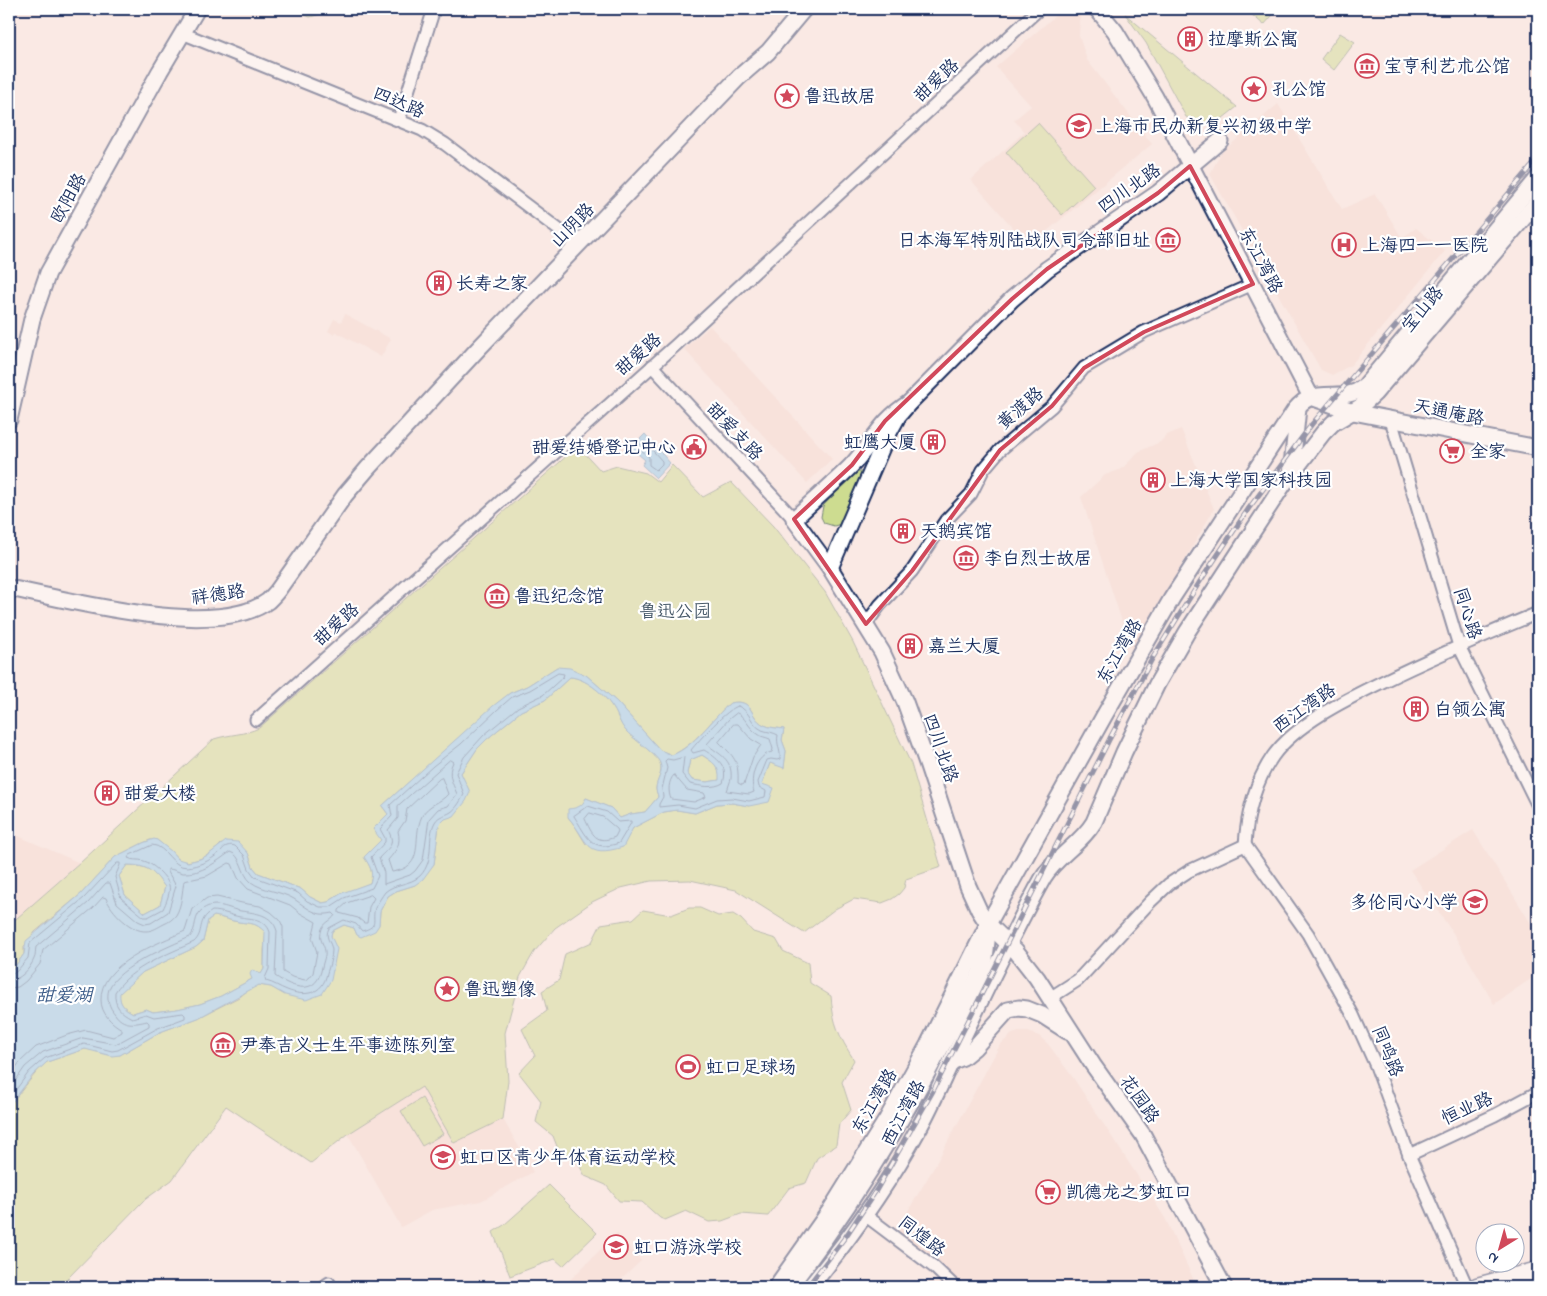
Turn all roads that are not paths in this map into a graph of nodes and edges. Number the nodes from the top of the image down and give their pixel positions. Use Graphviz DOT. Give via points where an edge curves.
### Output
graph roads {
  1 [pos="197,9"];
  2 [pos="434,9"];
  3 [pos="804,9"];
  4 [pos="1039,9"];
  5 [pos="1097,9"];
  6 [pos="182,33"];
  7 [pos="399,120"];
  8 [pos="1220,141"];
  9 [pos="1190,166"];
  10 [pos="1538,178"];
  11 [pos="1538,201"];
  12 [pos="579,245"];
  13 [pos="1252,284"];
  14 [pos="652,366"];
  15 [pos="1368,381"];
  16 [pos="1311,398"];
  17 [pos="909,402"];
  18 [pos="1298,406"];
  19 [pos="1353,412"];
  20 [pos="9,420"];
  21 [pos="1391,420"];
  22 [pos="1538,448"];
  23 [pos="852,464"];
  24 [pos="368,468"];
  25 [pos="872,473"];
  26 [pos="1292,475"];
  27 [pos="794,519"];
  28 [pos="830,568"];
  29 [pos="9,588"];
  30 [pos="1538,613"];
  31 [pos="866,624"];
  32 [pos="1458,646"];
  33 [pos="256,720"];
  34 [pos="1538,806"];
  35 [pos="1245,845"];
  36 [pos="988,924"];
  37 [pos="1008,943"];
  38 [pos="1050,998"];
  39 [pos="1073,1034"];
  40 [pos="951,1062"];
  41 [pos="1538,1092"];
  42 [pos="1409,1155"];
  43 [pos="865,1215"];
  44 [pos="1538,1271"];
  45 [pos="1538,1281"];
  46 [pos="323,1287"];
  47 [pos="331,1287"];
  48 [pos="776,1287"];
  49 [pos="789,1287"];
  50 [pos="810,1287"];
  51 [pos="955,1287"];
  52 [pos="1224,1287"];
  53 [pos="1467,1287"];
  54 [pos="1477,1287"];
  55 [pos="1513,1287"];
  1 -- 6 [label="main road, 欧阳路"];
  2 -- 7 [label="street"];
  3 -- 12 [label="main road, 山阴路" via="768,52 739,77"];
  4 -- 14 [label="street, 甜爱路"];
  5 -- 9 [label="main road" via="1115,31 1155,97"];
  6 -- 7 [label="street, 四达路"];
  6 -- 20 [label="main road, 欧阳路" via="48,274 30,326"];
  7 -- 12 [label="street, 四达路" via="445,144"];
  8 -- 9 [label="main road, 四川北路"];
  9 -- 13 [label="main road, 东江湾路"];
  9 -- 17 [label="main road, 四川北路" via="1158,194 1047,269 1012,299"];
  10 -- 15 [label="main road, 宝山路"];
  11 -- 19 [label="main road, 宝山路" via="1375,393"];
  12 -- 24 [label="main road, 山阴路"];
  13 -- 16 [label="main road, 东江湾路"];
  13 -- 31 [label="street, 黄渡路" via="1144,332 1084,368 1052,406 1000,450 912,571"];
  14 -- 27 [label="street, 甜爱支路"];
  14 -- 33 [label="street, 甜爱路"];
  15 -- 16 [label="main road, 宝山路" via="1357,392 1348,395"];
  15 -- 19 [label="main road, 宝山路"];
  16 -- 18 [label="main road, 东江湾路"];
  16 -- 19 [label="main road"];
  17 -- 23 [label="main road, 四川北路" via="885,421"];
  17 -- 25 [label="main road, 四川北路" via="885,440"];
  18 -- 26 [label="main road"];
  18 -- 36 [label="main road, 东江湾路" via="1172,598"];
  19 -- 21 [label="main road, 天通庵路"];
  19 -- 26 [label="main road" via="1328,428"];
  21 -- 22 [label="main road, 天通庵路"];
  21 -- 32 [label="street, 同心路"];
  23 -- 25 [label="main road" via="867,459 872,464"];
  23 -- 27 [label="main road, 四川北路"];
  24 -- 29 [label="main road, 祥德路" via="278,590 269,600 249,610 218,617 179,617"];
  25 -- 28 [label="main road, 四川北路"];
  26 -- 37 [label="main road" via="1192,624 1166,669 1124,752 1094,822 1048,871"];
  27 -- 28 [label="main road, 四川北路"];
  28 -- 31 [label="main road, 四川北路"];
  30 -- 32 [label="street, 西江湾路"];
  31 -- 36 [label="main road, 四川北路" via="905,702 968,886"];
  32 -- 34 [label="street, 同心路"];
  32 -- 35 [label="street, 西江湾路" via="1345,701 1284,742 1265,768 1253,797"];
  35 -- 38 [label="street" via="1168,884 1078,980"];
  35 -- 42 [label="street, 同鸣路" via="1308,934 1353,1015"];
  36 -- 37 [label="main road, 四川北路"];
  36 -- 48 [label="main road, 东江湾路" via="887,1119 831,1210"];
  36 -- 49 [label="main road, 东江湾路" via="988,941 980,973 912,1102 841,1216"];
  37 -- 38 [label="main road, 花园路"];
  37 -- 40 [label="main road, 西江湾路"];
  38 -- 39 [label="main road, 花园路"];
  39 -- 40 [label="main road" via="1034,1012 1019,1008 1008,1010 974,1048"];
  39 -- 52 [label="main road, 花园路" via="1143,1135"];
  40 -- 43 [label="main road, 西江湾路" via="919,1128"];
  41 -- 42 [label="street, 恒业路"];
  42 -- 53 [label="street, 同鸣路"];
  43 -- 50 [label="main road, 西江湾路"];
  43 -- 51 [label="street, 同煌路"];
  44 -- 54 [label="main road"];
  45 -- 55 [label="highway"];
  46 -- 47 [label="street" via="329,1283"];
}
